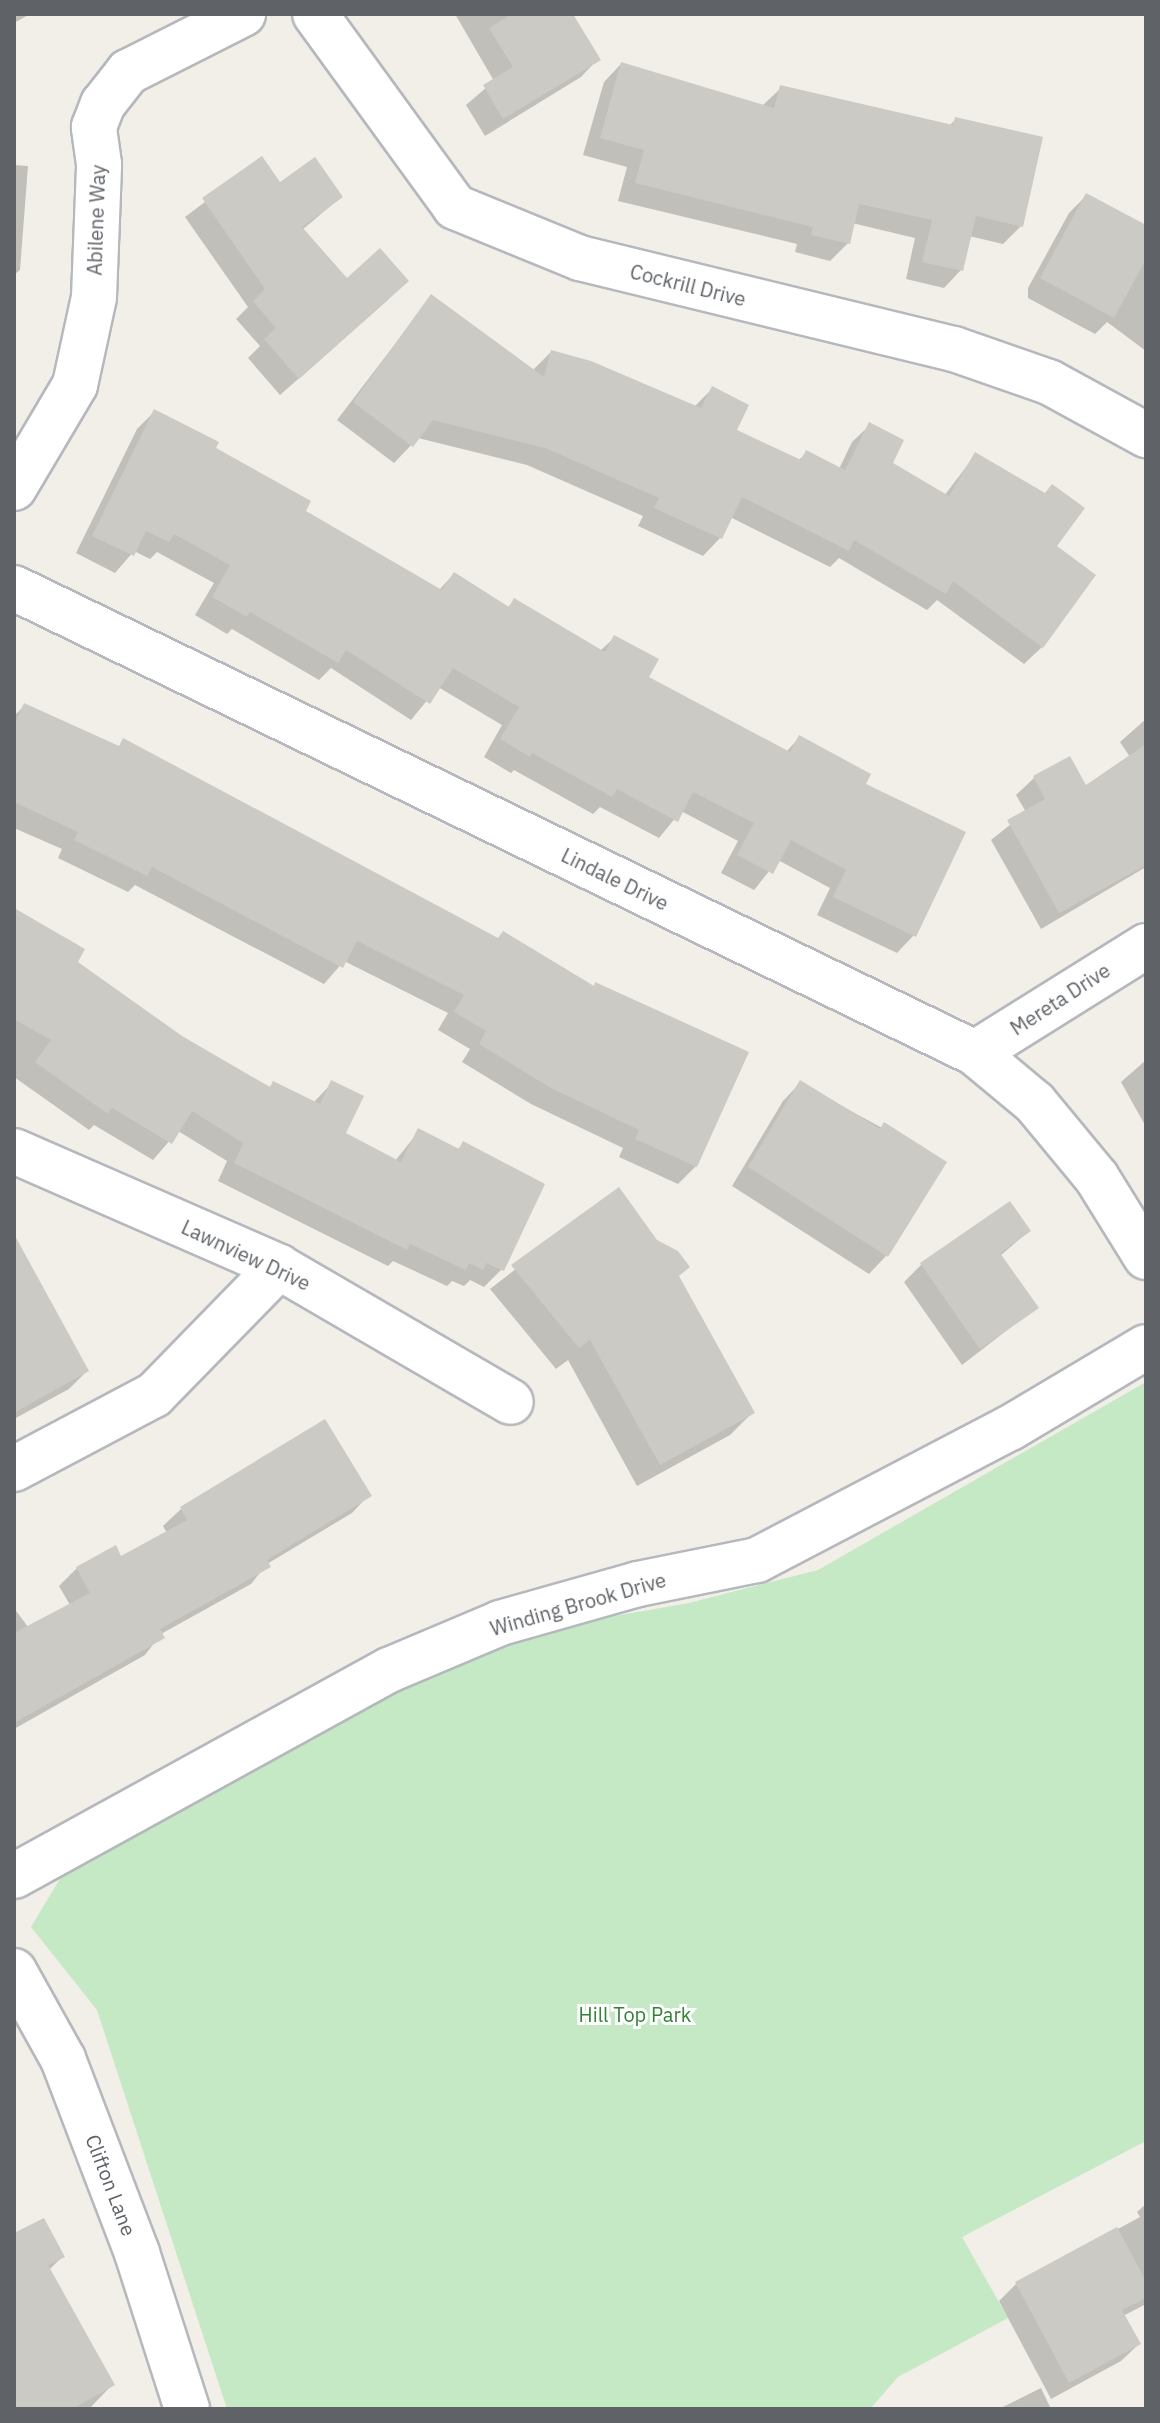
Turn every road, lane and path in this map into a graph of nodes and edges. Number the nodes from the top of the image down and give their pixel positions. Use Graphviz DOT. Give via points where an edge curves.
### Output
graph roads {
  1 [pos="243,14"];
  2 [pos="315,14"];
  3 [pos="1146,435"];
  4 [pos="14,488"];
  5 [pos="14,588"];
  6 [pos="1146,946"];
  7 [pos="975,1053"];
  8 [pos="14,1151"];
  9 [pos="1146,1257"];
  10 [pos="279,1267"];
  11 [pos="1146,1347"];
  12 [pos="511,1402"];
  13 [pos="14,1469"];
  14 [pos="14,1876"];
  15 [pos="14,1971"];
  16 [pos="187,2409"];
  1 -- 4 [label="street, Abilene Way" via="128,72 103,104 94,127 99,164 94,297 75,385"];
  2 -- 3 [label="street, Cockrill Drive" via="455,207 580,258 954,349 1049,382"];
  5 -- 7 [label="street, Lindale Drive"];
  6 -- 7 [label="street, Mereta Drive"];
  7 -- 9 [label="street, Lindale Drive" via="1035,1103 1097,1178"];
  8 -- 10 [label="street, Lawnview Drive"];
  10 -- 12 [label="street, Lawnview Drive"];
  10 -- 13 [label="street" via="154,1395"];
  11 -- 14 [label="street, Winding Brook Drive" via="1010,1428 770,1554 500,1623 444,1646 389,1670"];
  15 -- 16 [label="street, Clifton Lane" via="63,2059 137,2253"];
}
